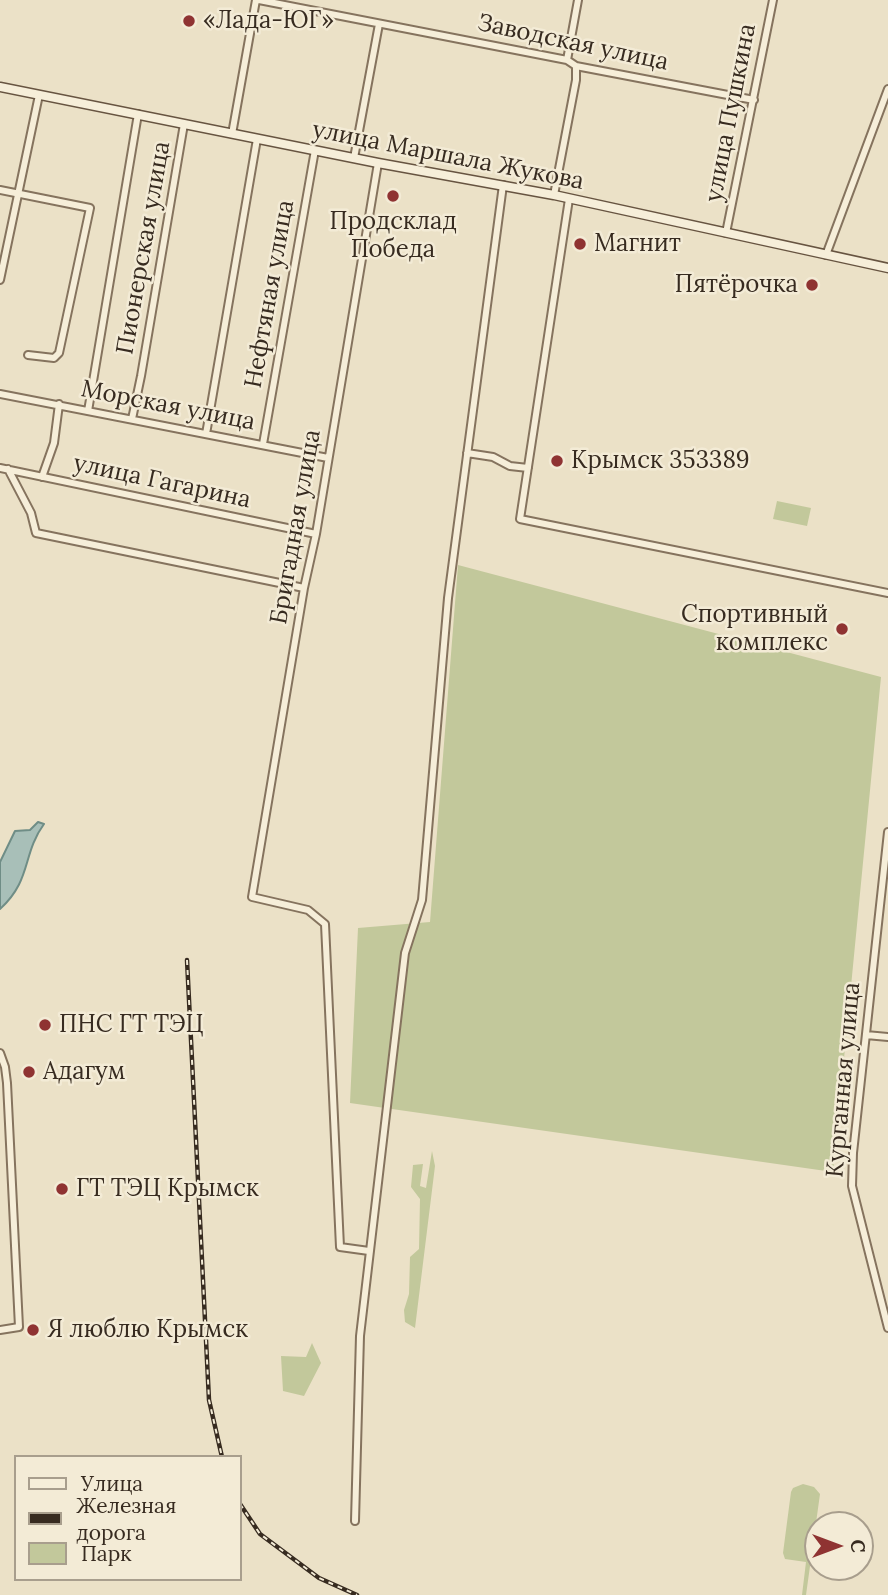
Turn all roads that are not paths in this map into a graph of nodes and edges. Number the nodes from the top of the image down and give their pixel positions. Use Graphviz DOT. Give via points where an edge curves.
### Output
graph roads {
  1 [pos="258,0"];
  2 [pos="578,0"];
  3 [pos="773,0"];
  4 [pos="379,24"];
  5 [pos="567,60"];
  6 [pos="576,66"];
  7 [pos="0,87"];
  8 [pos="888,89"];
  9 [pos="39,94"];
  10 [pos="754,100"];
  11 [pos="138,114"];
  12 [pos="184,124"];
  13 [pos="232,134"];
  14 [pos="257,139"];
  15 [pos="314,150"];
  16 [pos="354,158"];
  17 [pos="378,163"];
  18 [pos="503,185"];
  19 [pos="0,190"];
  20 [pos="18,194"];
  21 [pos="554,195"];
  22 [pos="569,199"];
  23 [pos="726,233"];
  24 [pos="826,256"];
  25 [pos="888,268"];
  26 [pos="0,279"];
  27 [pos="28,355"];
  28 [pos="0,394"];
  29 [pos="59,404"];
  30 [pos="88,411"];
  31 [pos="132,419"];
  32 [pos="205,434"];
  33 [pos="263,444"];
  34 [pos="467,453"];
  35 [pos="328,458"];
  36 [pos="528,467"];
  37 [pos="4,468"];
  38 [pos="42,477"];
  39 [pos="316,534"];
  40 [pos="304,588"];
  41 [pos="888,593"];
  42 [pos="888,832"];
  43 [pos="886,879"];
  44 [pos="866,1035"];
  45 [pos="888,1037"];
  46 [pos="0,1053"];
  47 [pos="369,1251"];
  48 [pos="888,1328"];
  49 [pos="0,1330"];
  50 [pos="355,1521"];
  1 -- 4 [label="street, Заводская улица"];
  1 -- 13 [label="street"];
  2 -- 5 [label="street"];
  3 -- 10 [label="street, улица Пушкина"];
  4 -- 5 [label="street, Заводская улица"];
  4 -- 16 [label="street"];
  5 -- 6 [label="street, Заводская улица"];
  6 -- 10 [label="street, Заводская улица"];
  6 -- 21 [label="street"];
  7 -- 9 [label="main road, улица Маршала Жукова"];
  8 -- 24 [label="street"];
  9 -- 11 [label="main road, улица Маршала Жукова"];
  9 -- 20 [label="street"];
  10 -- 23 [label="street, улица Пушкина"];
  11 -- 12 [label="main road, улица Маршала Жукова"];
  11 -- 30 [label="street"];
  12 -- 13 [label="main road, улица Маршала Жукова"];
  12 -- 31 [label="street, Пионерская улица"];
  13 -- 14 [label="main road, улица Маршала Жукова"];
  14 -- 15 [label="main road, улица Маршала Жукова"];
  14 -- 32 [label="street"];
  15 -- 16 [label="main road, улица Маршала Жукова"];
  15 -- 33 [label="street, Нефтяная улица"];
  16 -- 17 [label="main road, улица Маршала Жукова"];
  17 -- 18 [label="main road, улица Маршала Жукова"];
  17 -- 35 [label="street, Бригадная улица"];
  18 -- 21 [label="main road, улица Маршала Жукова"];
  18 -- 34 [label="street"];
  19 -- 20 [label="street"];
  20 -- 26 [label="street"];
  20 -- 27 [label="street" via="90,208 59,353 54,358"];
  21 -- 22 [label="main road, улица Маршала Жукова"];
  22 -- 23 [label="main road, улица Маршала Жукова"];
  22 -- 36 [label="street"];
  23 -- 24 [label="main road, улица Маршала Жукова"];
  24 -- 25 [label="main road, улица Маршала Жукова"];
  28 -- 29 [label="street, Морская улица"];
  29 -- 30 [label="street, Морская улица"];
  29 -- 38 [label="street" via="54,443"];
  30 -- 31 [label="street, Морская улица"];
  31 -- 32 [label="street, Морская улица"];
  32 -- 33 [label="street, Морская улица"];
  33 -- 35 [label="street, Морская улица"];
  34 -- 36 [label="street"];
  34 -- 47 [label="street" via="448,598 422,900 405,953"];
  35 -- 39 [label="street, Бригадная улица"];
  36 -- 41 [label="street" via="520,519"];
  37 -- 38 [label="street, улица Гагарина"];
  37 -- 40 [label="street" via="31,513 36,533"];
  38 -- 39 [label="street, улица Гагарина"];
  39 -- 40 [label="street, Бригадная улица"];
  40 -- 47 [label="street, Бригадная улица" via="252,897 308,909 325,924 340,1247"];
  42 -- 43 [label="street, Курганная улица"];
  43 -- 44 [label="street, Курганная улица"];
  44 -- 45 [label="street"];
  44 -- 48 [label="street, Курганная улица" via="852,1186"];
  46 -- 49 [label="street" via="7,1083 19,1327"];
  47 -- 50 [label="street" via="360,1336"];
}
